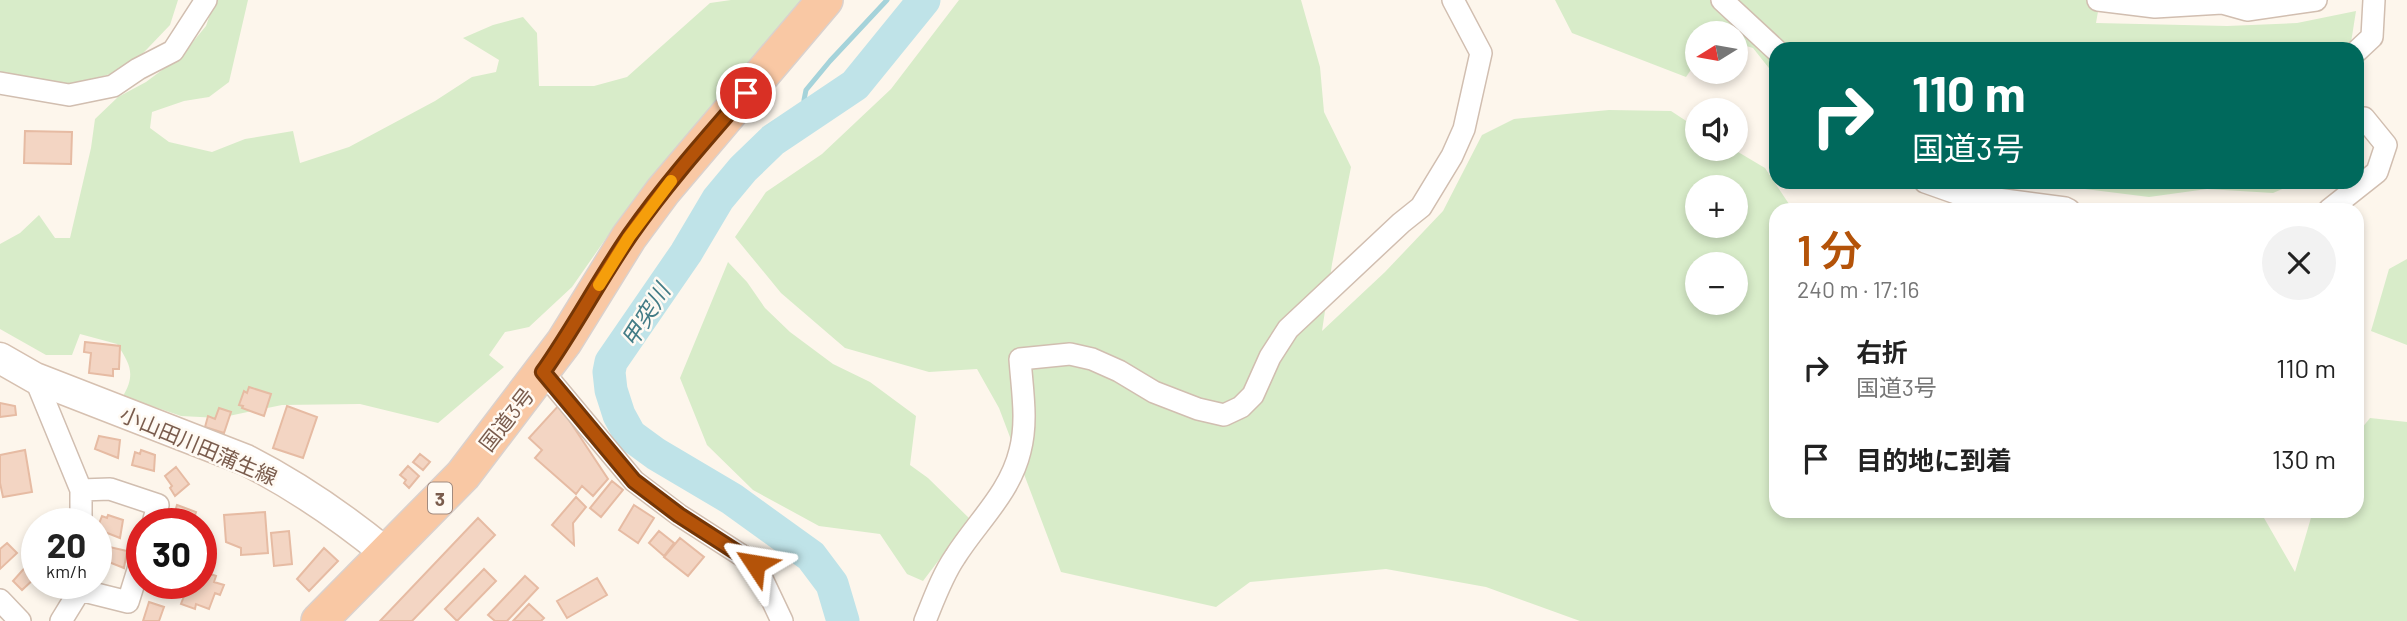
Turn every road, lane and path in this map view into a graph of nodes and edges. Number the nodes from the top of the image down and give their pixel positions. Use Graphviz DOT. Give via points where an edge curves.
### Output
graph roads {
  1 [pos="206,0"];
  2 [pos="825,0"];
  3 [pos="1453,0"];
  4 [pos="1722,0"];
  5 [pos="2098,0"];
  6 [pos="2316,0"];
  7 [pos="2374,0"];
  8 [pos="1769,44"];
  9 [pos="2364,44"];
  10 [pos="0,83"];
  11 [pos="2364,118"];
  12 [pos="2364,182"];
  13 [pos="1945,189"];
  14 [pos="2355,189"];
  15 [pos="2027,203"];
  16 [pos="2338,203"];
  17 [pos="0,358"];
  18 [pos="543,372"];
  19 [pos="35,378"];
  20 [pos="81,491"];
  21 [pos="81,508"];
  22 [pos="157,508"];
  23 [pos="386,553"];
  24 [pos="112,597"];
  25 [pos="73,599"];
  26 [pos="129,599"];
  27 [pos="0,600"];
  28 [pos="322,620"];
  29 [pos="20,621"];
  30 [pos="61,621"];
  31 [pos="782,621"];
  32 [pos="925,621"];
  1 -- 10 [label="street" via="173,51 113,86 69,95"];
  2 -- 18 [label="highway, 国道3号 / 3" via="663,191"];
  3 -- 32 [label="street" via="1481,52 1464,129 1421,207 1289,329 1253,395 1241,408 1224,415 1154,392 1092,359 1070,354 1020,359 1025,422 1020,452 1002,492 955,556"];
  4 -- 8 [label="street"];
  5 -- 6 [label="street" via="2155,7 2222,3 2247,10"];
  7 -- 9 [label="street" via="2372,37"];
  11 -- 12 [label="street" via="2386,145 2376,172"];
  13 -- 15 [label="street"];
  14 -- 16 [label="street"];
  17 -- 19 [label="main road, 小山田川田蒲生線"];
  18 -- 23 [label="highway, 国道3号 / 3" via="463,475"];
  18 -- 31 [label="street" via="634,481 755,564"];
  19 -- 20 [label="street"];
  19 -- 23 [label="main road, 小山田川田蒲生線" via="246,460 300,490"];
  20 -- 21 [label="street"];
  20 -- 22 [label="street" via="110,489"];
  23 -- 28 [label="highway, 国道3号 / 3"];
  24 -- 26 [label="street"];
  25 -- 30 [label="street"];
  27 -- 29 [label="street"];
}
